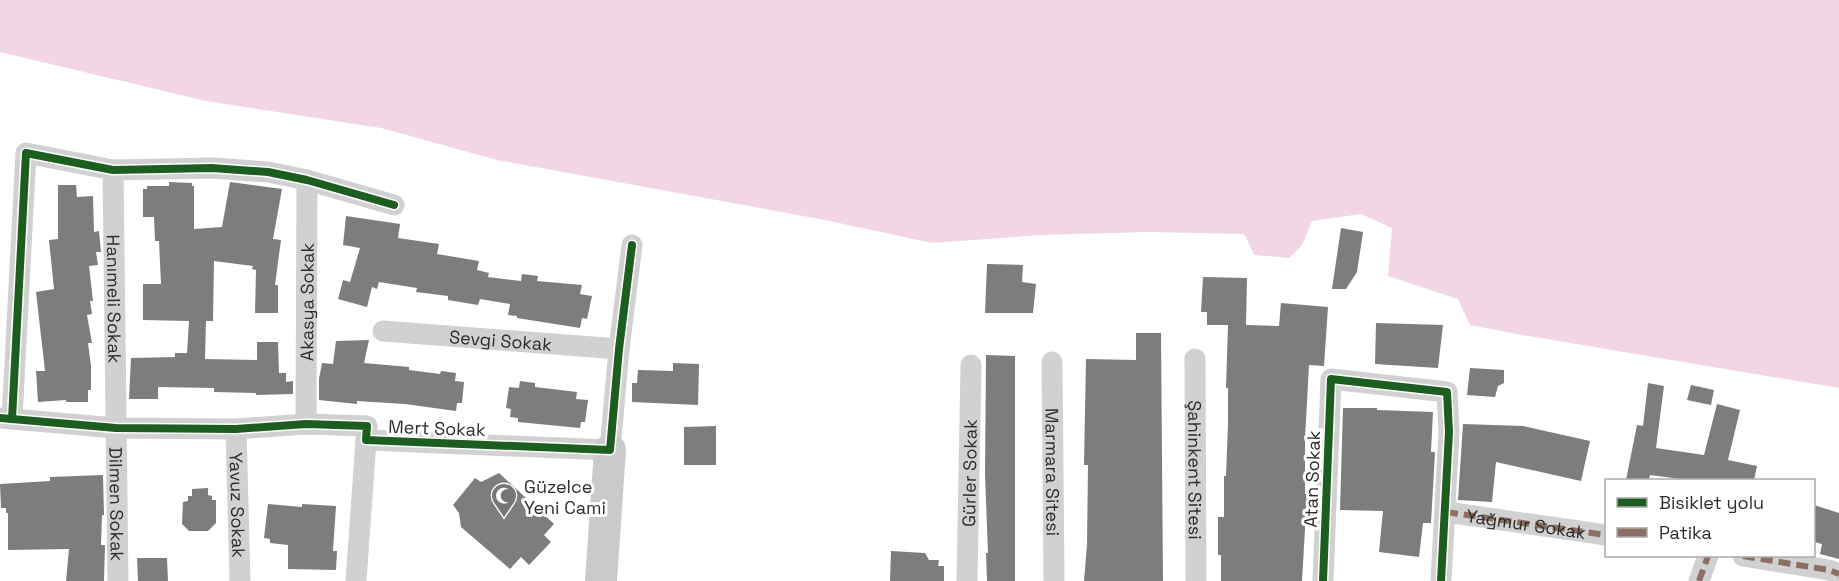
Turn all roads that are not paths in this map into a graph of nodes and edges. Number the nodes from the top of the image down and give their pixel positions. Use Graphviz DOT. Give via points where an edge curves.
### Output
graph roads {
  1 [pos="113,170"];
  2 [pos="308,180"];
  3 [pos="394,205"];
  4 [pos="632,245"];
  5 [pos="383,331"];
  6 [pos="619,349"];
  7 [pos="1195,359"];
  8 [pos="1052,362"];
  9 [pos="971,365"];
  10 [pos="6,419"];
  11 [pos="306,424"];
  12 [pos="116,428"];
  13 [pos="236,429"];
  14 [pos="366,440"];
  15 [pos="610,450"];
  16 [pos="1446,512"];
  17 [pos="1605,535"];
  18 [pos="1707,557"];
  19 [pos="1754,557"];
  20 [pos="1839,574"];
  21 [pos="118,581"];
  22 [pos="240,581"];
  23 [pos="356,581"];
  24 [pos="601,581"];
  25 [pos="967,581"];
  26 [pos="1054,581"];
  27 [pos="1196,581"];
  28 [pos="1323,581"];
  29 [pos="1441,581"];
  30 [pos="1699,581"];
  1 -- 2 [label="street" via="212,168"];
  1 -- 10 [label="street" via="26,153"];
  1 -- 12 [label="street, Hanımeli Sokak"];
  2 -- 3 [label="street"];
  2 -- 11 [label="street, Akasya Sokak"];
  4 -- 6 [label="street"];
  5 -- 6 [label="street, Sevgi Sokak"];
  6 -- 15 [label="street"];
  7 -- 27 [label="street, Şahinkent Sitesi"];
  8 -- 26 [label="street, Marmara Sitesi"];
  9 -- 25 [label="street, Gürler Sokak"];
  10 -- 12 [label="street, Mert Sokak"];
  11 -- 13 [label="street, Mert Sokak"];
  11 -- 14 [label="street, Mert Sokak" via="367,426"];
  12 -- 13 [label="street, Mert Sokak"];
  12 -- 21 [label="street, Dilmen Sokak"];
  13 -- 22 [label="street, Yavuz Sokak"];
  14 -- 15 [label="street, Mert Sokak"];
  14 -- 23 [label="street"];
  15 -- 24 [label="main road"];
  16 -- 17 [label="street, Yağmur Sokak"];
  16 -- 28 [label="street, Atan Sokak" via="1447,392 1331,379"];
  16 -- 29 [label="street"];
  18 -- 30 [label="street"];
  19 -- 20 [label="street"];
}
